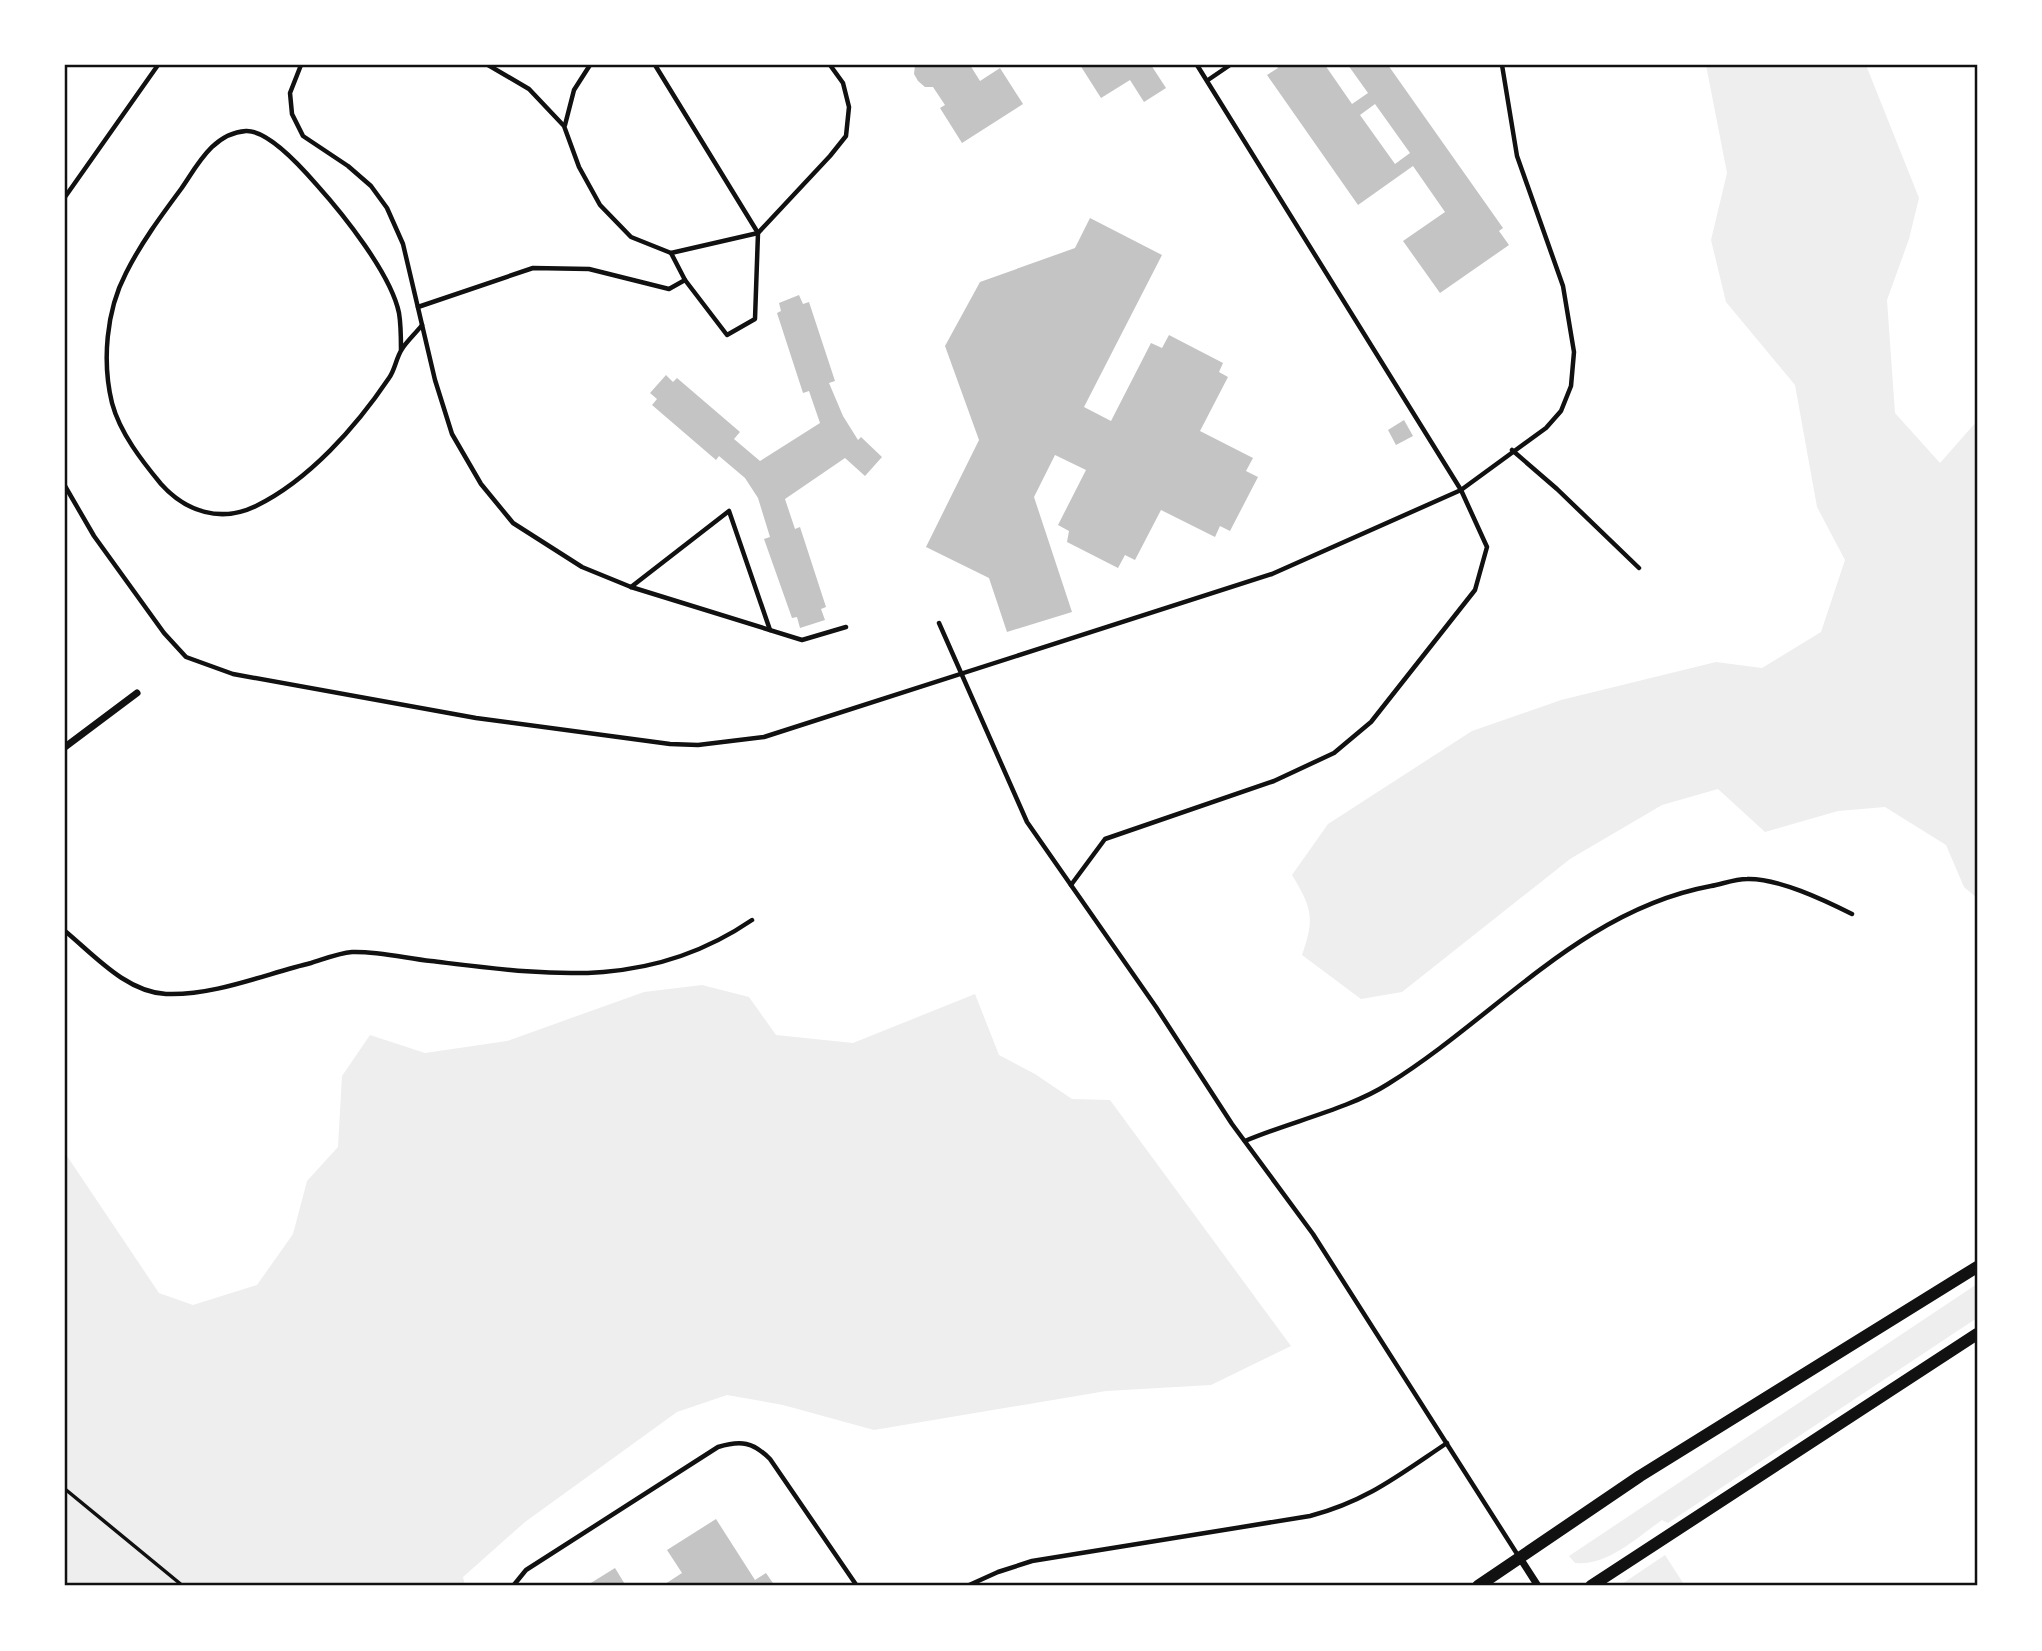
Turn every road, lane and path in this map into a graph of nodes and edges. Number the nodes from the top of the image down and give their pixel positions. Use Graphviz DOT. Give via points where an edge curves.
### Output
graph roads {
  1 [pos="158,65"];
  2 [pos="301,65"];
  3 [pos="488,65"];
  4 [pos="590,65"];
  5 [pos="655,65"];
  6 [pos="830,65"];
  7 [pos="1197,65"];
  8 [pos="1230,65"];
  9 [pos="1502,65"];
  10 [pos="1208,80"];
  11 [pos="564,126"];
  12 [pos="65,197"];
  13 [pos="758,233"];
  14 [pos="671,253"];
  15 [pos="685,280"];
  16 [pos="418,307"];
  17 [pos="422,325"];
  18 [pos="401,350"];
  19 [pos="1512,450"];
  20 [pos="65,486"];
  21 [pos="1461,490"];
  22 [pos="1639,569"];
  23 [pos="631,587"];
  24 [pos="939,623"];
  25 [pos="846,627"];
  26 [pos="771,631"];
  27 [pos="962,674"];
  28 [pos="137,693"];
  29 [pos="65,747"];
  30 [pos="1071,885"];
  31 [pos="1852,914"];
  32 [pos="752,920"];
  33 [pos="65,931"];
  34 [pos="1245,1141"];
  35 [pos="1977,1267"];
  36 [pos="1977,1334"];
  37 [pos="1447,1443"];
  38 [pos="65,1489"];
  39 [pos="1520,1558"];
  40 [pos="183,1586"];
  41 [pos="513,1586"];
  42 [pos="857,1586"];
  43 [pos="967,1586"];
  44 [pos="1478,1586"];
  45 [pos="1538,1586"];
  46 [pos="1591,1586"];
  1 -- 12 [label="lane"];
  2 -- 16 [label="lane" via="290,93 292,114 303,136 348,166 387,208 404,244"];
  3 -- 11 [label="lane" via="529,89"];
  4 -- 11 [label="lane" via="574,90"];
  5 -- 13 [label="lane"];
  6 -- 13 [label="lane" via="843,83 849,107 846,136"];
  7 -- 10 [label="lane"];
  8 -- 10 [label="lane"];
  9 -- 19 [label="lane" via="1517,156 1563,286 1574,352 1571,386 1562,411 1546,428"];
  10 -- 21 [label="lane"];
  11 -- 14 [label="lane" via="600,205 631,237"];
  13 -- 14 [label="lane"];
  13 -- 15 [label="lane" via="755,319 727,335"];
  14 -- 15 [label="lane"];
  15 -- 16 [label="lane" via="669,289 589,269 533,268"];
  16 -- 17 [label="lane"];
  17 -- 18 [label="lane"];
  17 -- 23 [label="lane" via="453,434 481,484 513,523 554,552"];
  18 -- 18 [label="lane" via="398,312 383,274 300,166 266,138 248,131 229,135 210,148 147,236 124,276 110,317 108,357 113,404 137,456 171,495 196,511 226,515 256,506 301,475 352,428 391,376"];
  19 -- 21 [label="lane"];
  19 -- 22 [label="lane"];
  20 -- 27 [label="lane" via="94,536 186,657 246,677 476,718 698,745 764,737"];
  21 -- 27 [label="lane" via="1272,574"];
  21 -- 30 [label="lane" via="1487,547 1475,590 1371,722 1334,753 1274,781 1105,839"];
  23 -- 26 [label="lane"];
  23 -- 26 [label="lane" via="729,511"];
  24 -- 27 [label="lane"];
  25 -- 26 [label="lane" via="802,640"];
  27 -- 30 [label="lane" via="1027,822"];
  28 -- 29 [label="street"];
  30 -- 34 [label="lane"];
  31 -- 34 [label="lane" via="1810,893 1748,879 1687,890 1638,907 1570,946 1386,1086"];
  32 -- 33 [label="lane" via="719,943 607,974 550,975 351,952 198,992 165,994 140,988 117,975"];
  34 -- 37 [label="lane" via="1313,1234"];
  35 -- 39 [label="main road" via="1640,1476"];
  36 -- 46 [label="main road"];
  37 -- 39 [label="lane"];
  37 -- 43 [label="lane" via="1342,1508 1032,1562"];
  38 -- 40 [label="path"];
  39 -- 44 [label="main road"];
  39 -- 45 [label="street"];
  41 -- 42 [label="lane" via="526,1570 718,1447 736,1441 755,1445 770,1459"];
}
